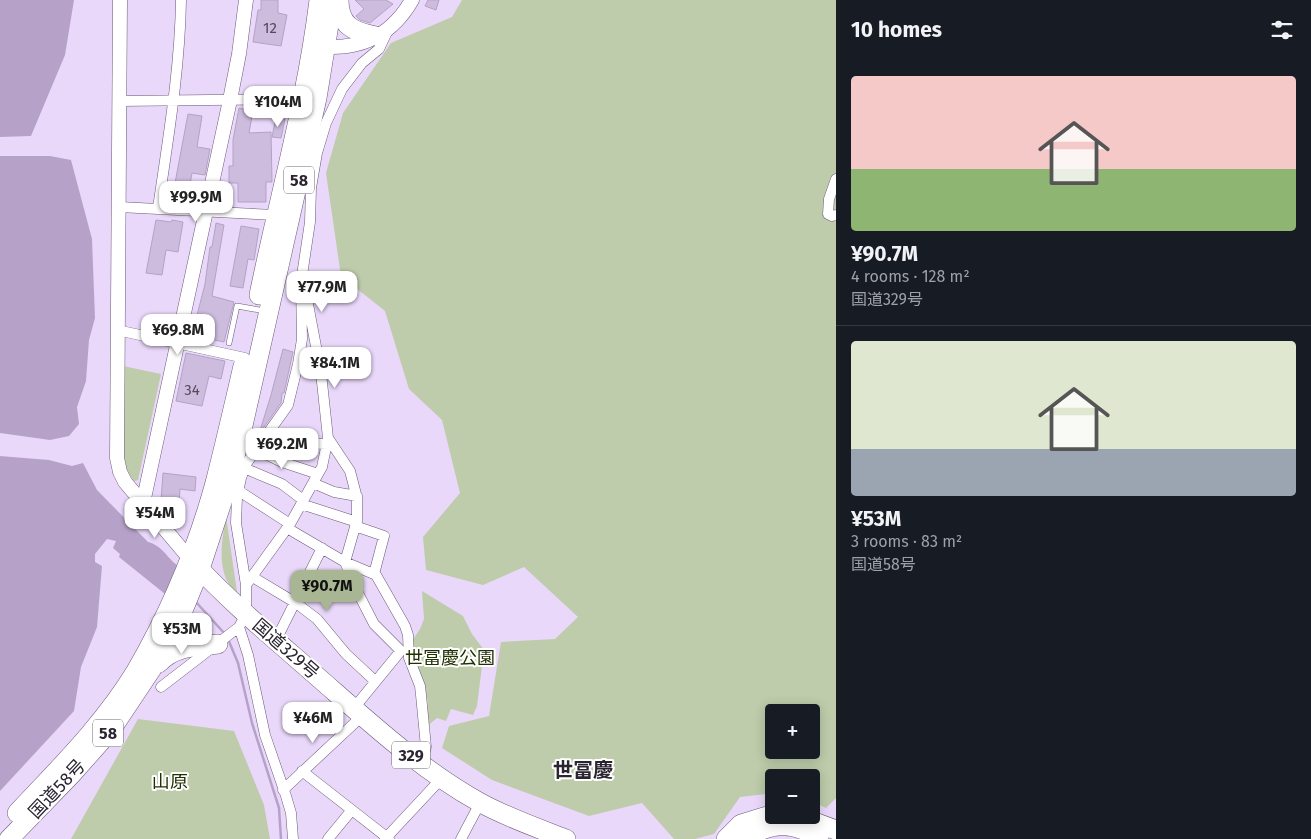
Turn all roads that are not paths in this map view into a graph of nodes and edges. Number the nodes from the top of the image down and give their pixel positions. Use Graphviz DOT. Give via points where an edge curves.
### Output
graph roads {
  1 [pos="120,0"];
  2 [pos="181,0"];
  3 [pos="246,0"];
  4 [pos="319,0"];
  5 [pos="333,0"];
  6 [pos="339,0"];
  7 [pos="412,0"];
  8 [pos="382,32"];
  9 [pos="319,46"];
  10 [pos="302,99"];
  11 [pos="230,100"];
  12 [pos="120,101"];
  13 [pos="173,101"];
  14 [pos="836,180"];
  15 [pos="119,207"];
  16 [pos="158,208"];
  17 [pos="207,211"];
  18 [pos="275,215"];
  19 [pos="836,215"];
  20 [pos="301,292"];
  21 [pos="262,311"];
  22 [pos="117,330"];
  23 [pos="177,343"];
  24 [pos="229,343"];
  25 [pos="317,356"];
  26 [pos="245,358"];
  27 [pos="299,358"];
  28 [pos="266,434"];
  29 [pos="327,441"];
  30 [pos="255,449"];
  31 [pos="244,468"];
  32 [pos="315,479"];
  33 [pos="239,491"];
  34 [pos="357,496"];
  35 [pos="302,502"];
  36 [pos="143,503"];
  37 [pos="356,524"];
  38 [pos="289,526"];
  39 [pos="322,548"];
  40 [pos="345,562"];
  41 [pos="360,569"];
  42 [pos="192,572"];
  43 [pos="350,574"];
  44 [pos="374,574"];
  45 [pos="248,580"];
  46 [pos="296,603"];
  47 [pos="178,606"];
  48 [pos="243,620"];
  49 [pos="276,640"];
  50 [pos="218,644"];
  51 [pos="155,680"];
  52 [pos="375,682"];
  53 [pos="358,712"];
  54 [pos="421,763"];
  55 [pos="302,771"];
  56 [pos="441,779"];
  57 [pos="283,790"];
  58 [pos="480,802"];
  59 [pos="351,811"];
  60 [pos="765,817"];
  61 [pos="820,824"];
  62 [pos="836,830"];
  63 [pos="0,831"];
  64 [pos="9,839"];
  65 [pos="294,839"];
  66 [pos="328,839"];
  67 [pos="387,839"];
  68 [pos="461,839"];
  69 [pos="566,839"];
  70 [pos="726,839"];
  71 [pos="746,839"];
  72 [pos="819,839"];
  1 -- 12 [label="street"];
  2 -- 13 [label="street"];
  3 -- 11 [label="street"];
  4 -- 9 [label="highway, 国道58号 / 58"];
  5 -- 9 [label="highway, 国道58号 / 58"];
  6 -- 8 [label="highway" via="344,20 354,31 361,34"];
  7 -- 8 [label="street"];
  8 -- 9 [label="street" via="360,44"];
  8 -- 20 [label="street" via="379,49 347,82 326,122 311,188"];
  9 -- 10 [label="highway, 国道58号 / 58"];
  9 -- 21 [label="highway, 国道58号 / 58" via="309,135"];
  10 -- 11 [label="street"];
  10 -- 18 [label="highway, 国道58号 / 58"];
  11 -- 13 [label="street"];
  11 -- 17 [label="street"];
  12 -- 13 [label="street"];
  12 -- 15 [label="street"];
  13 -- 16 [label="street"];
  14 -- 19 [label="street" via="827,207 828,214"];
  15 -- 16 [label="street"];
  15 -- 22 [label="street"];
  16 -- 17 [label="street"];
  17 -- 18 [label="street"];
  17 -- 23 [label="street"];
  18 -- 21 [label="highway, 国道58号 / 58"];
  20 -- 25 [label="street" via="308,304"];
  20 -- 27 [label="street"];
  21 -- 24 [label="lane" via="237,306"];
  21 -- 26 [label="highway, 国道58号 / 58"];
  21 -- 42 [label="highway, 国道58号 / 58" via="240,439 226,490"];
  22 -- 23 [label="street"];
  22 -- 36 [label="street" via="117,458 125,482"];
  23 -- 26 [label="street"];
  23 -- 36 [label="street"];
  25 -- 27 [label="street"];
  25 -- 29 [label="street"];
  26 -- 42 [label="highway, 国道58号 / 58"];
  27 -- 28 [label="street" via="288,405"];
  28 -- 29 [label="street" via="291,443"];
  28 -- 30 [label="street"];
  29 -- 32 [label="street" via="322,467"];
  29 -- 34 [label="street" via="350,472"];
  30 -- 31 [label="street"];
  30 -- 32 [label="street"];
  31 -- 33 [label="street"];
  31 -- 35 [label="street" via="282,484"];
  32 -- 34 [label="street" via="334,492"];
  32 -- 35 [label="street"];
  33 -- 38 [label="street"];
  33 -- 45 [label="street" via="236,522"];
  34 -- 37 [label="street"];
  35 -- 37 [label="street"];
  35 -- 38 [label="street"];
  36 -- 42 [label="street"];
  37 -- 40 [label="street"];
  37 -- 44 [label="street" via="384,536"];
  38 -- 39 [label="street"];
  38 -- 45 [label="street"];
  39 -- 40 [label="street"];
  39 -- 46 [label="street"];
  40 -- 41 [label="street"];
  40 -- 43 [label="street"];
  41 -- 43 [label="street"];
  41 -- 44 [label="street"];
  42 -- 47 [label="highway, 国道58号 / 58"];
  42 -- 48 [label="highway, 国道329号 / 329"];
  43 -- 52 [label="street" via="374,624 399,649"];
  44 -- 54 [label="street" via="408,635 409,658 421,695 426,748"];
  45 -- 46 [label="street"];
  45 -- 48 [label="street"];
  46 -- 49 [label="street"];
  46 -- 52 [label="street" via="317,619"];
  47 -- 51 [label="highway, 国道58号 / 58" via="171,640"];
  47 -- 63 [label="highway, 国道58号 / 58" via="107,712"];
  48 -- 49 [label="highway, 国道329号 / 329"];
  48 -- 50 [label="street"];
  48 -- 57 [label="street" via="265,734"];
  49 -- 53 [label="highway, 国道329号 / 329"];
  50 -- 51 [label="highway" via="171,652 164,658"];
  51 -- 64 [label="highway, 国道58号 / 58"];
  52 -- 53 [label="street"];
  53 -- 54 [label="highway, 国道329号 / 329"];
  53 -- 55 [label="street"];
  54 -- 56 [label="highway, 国道329号 / 329"];
  55 -- 57 [label="street"];
  55 -- 59 [label="street"];
  56 -- 58 [label="highway, 国道329号 / 329"];
  56 -- 67 [label="street"];
  57 -- 65 [label="street"];
  58 -- 68 [label="street"];
  58 -- 69 [label="highway, 国道329号 / 329"];
  59 -- 66 [label="street"];
  59 -- 67 [label="street"];
  60 -- 70 [label="highway" via="741,824"];
  61 -- 62 [label="highway"];
  71 -- 72 [label="highway" via="777,825 794,826"];
}
